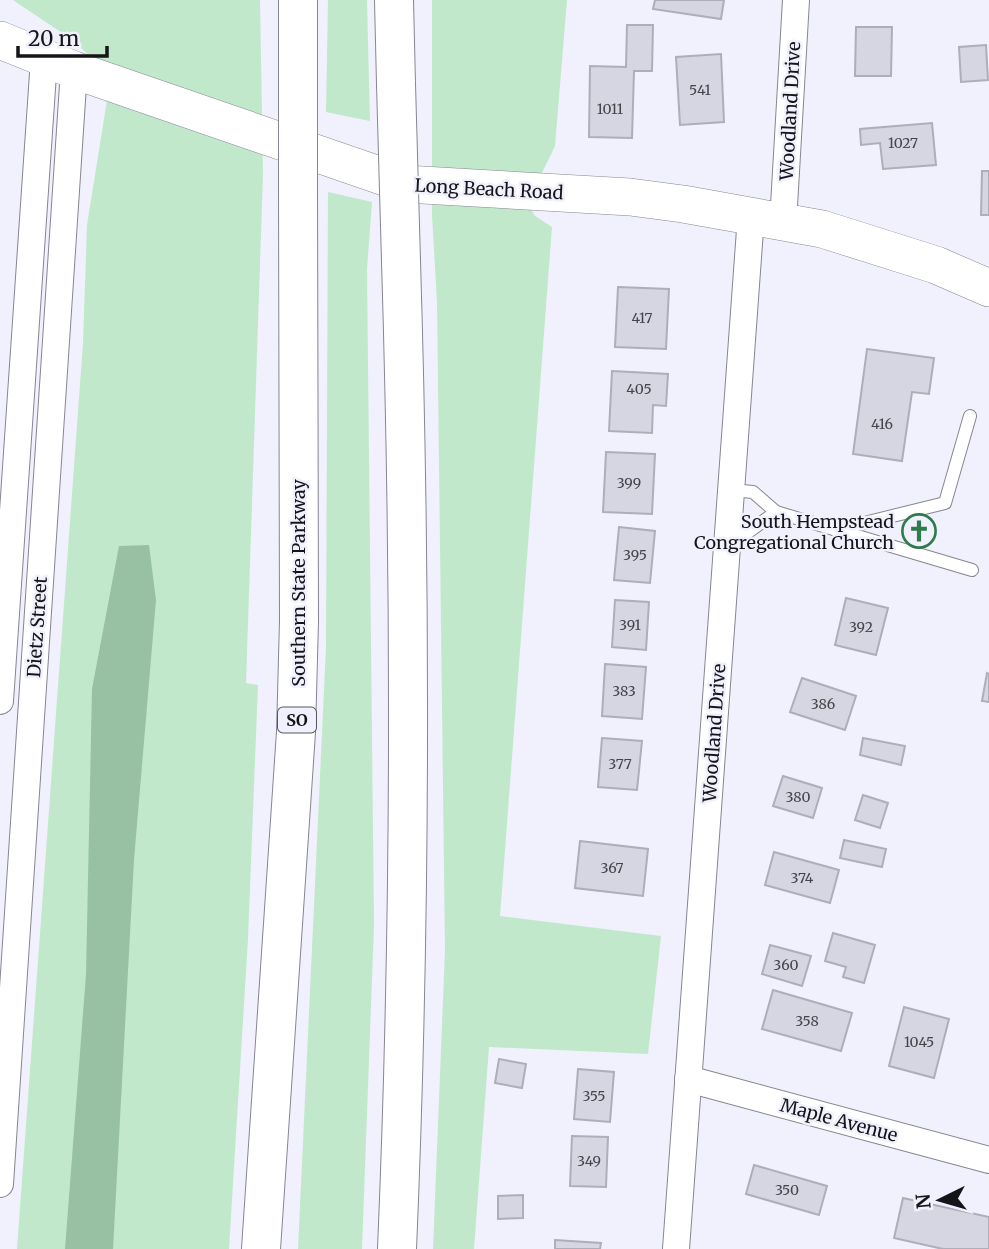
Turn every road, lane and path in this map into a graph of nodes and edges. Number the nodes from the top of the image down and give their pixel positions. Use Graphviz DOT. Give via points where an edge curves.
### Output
graph roads {
  1 [pos="298,0"];
  2 [pos="394,0"];
  3 [pos="796,0"];
  4 [pos="0,40"];
  5 [pos="59,65"];
  6 [pos="767,220"];
  7 [pos="989,288"];
  8 [pos="970,416"];
  9 [pos="8,478"];
  10 [pos="46,481"];
  11 [pos="731,490"];
  12 [pos="776,513"];
  13 [pos="7,521"];
  14 [pos="44,524"];
  15 [pos="835,530"];
  16 [pos="728,532"];
  17 [pos="972,570"];
  18 [pos="0,701"];
  19 [pos="688,1079"];
  20 [pos="989,1160"];
  21 [pos="0,1184"];
  22 [pos="261,1249"];
  23 [pos="397,1249"];
  24 [pos="676,1249"];
  1 -- 22 [label="highway, Southern State Parkway / SO, bridge" via="296,732"];
  2 -- 23 [label="highway, bridge" via="407,452 408,775"];
  3 -- 6 [label="street, Woodland Drive"];
  4 -- 5 [label="main road, Long Beach Road"];
  5 -- 6 [label="main road, Long Beach Road" via="405,184 630,197"];
  5 -- 9 [label="street, Dietz Street"];
  5 -- 10 [label="street, Dietz Street"];
  6 -- 7 [label="main road, Long Beach Road" via="821,229 936,265"];
  6 -- 11 [label="street, Woodland Drive"];
  8 -- 15 [label="lane" via="945,503"];
  9 -- 10 [label="street"];
  9 -- 13 [label="street, Dietz Street"];
  10 -- 14 [label="street, Dietz Street"];
  11 -- 12 [label="lane" via="753,492"];
  11 -- 16 [label="street, Woodland Drive"];
  12 -- 15 [label="lane"];
  12 -- 16 [label="lane" via="748,532"];
  13 -- 14 [label="street"];
  13 -- 18 [label="street, Dietz Street"];
  14 -- 21 [label="street, Dietz Street"];
  15 -- 17 [label="lane"];
  16 -- 19 [label="street, Woodland Drive"];
  19 -- 20 [label="street, Maple Avenue"];
  19 -- 24 [label="street, Woodland Drive"];
}
